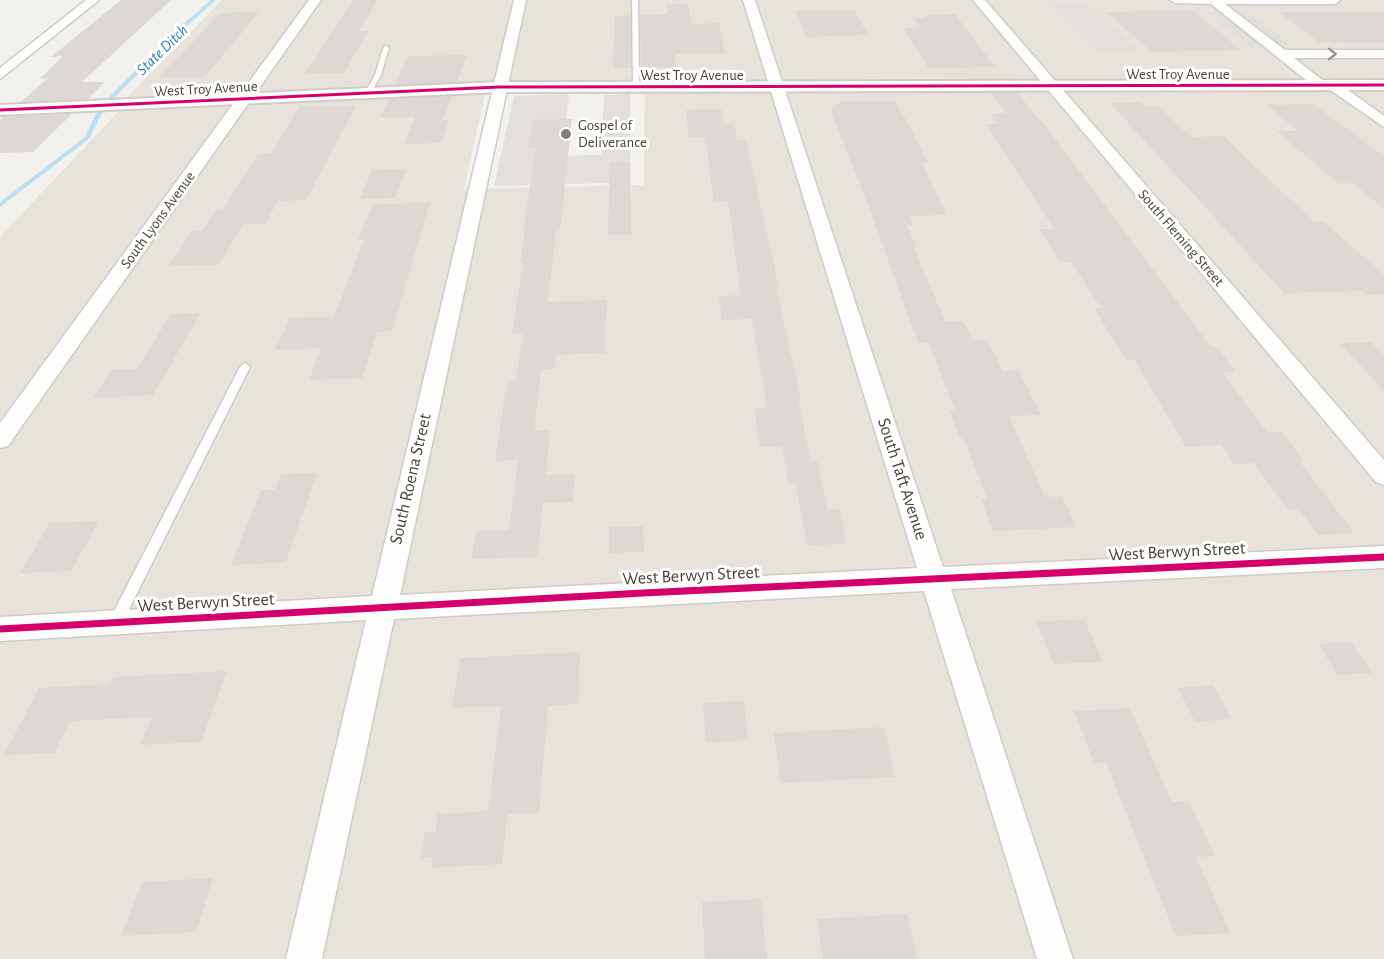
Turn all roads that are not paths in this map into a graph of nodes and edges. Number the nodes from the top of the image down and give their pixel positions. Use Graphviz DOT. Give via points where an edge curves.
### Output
graph roads {
  1 [pos="93,0"];
  2 [pos="315,0"];
  3 [pos="520,0"];
  4 [pos="635,0"];
  5 [pos="750,0"];
  6 [pos="979,0"];
  7 [pos="1176,0"];
  8 [pos="1214,1"];
  9 [pos="1335,1"];
  10 [pos="386,47"];
  11 [pos="1280,54"];
  12 [pos="1384,54"];
  13 [pos="0,75"];
  14 [pos="1326,85"];
  15 [pos="1384,85"];
  16 [pos="499,87"];
  17 [pos="636,87"];
  18 [pos="776,87"];
  19 [pos="1052,87"];
  20 [pos="368,93"];
  21 [pos="244,99"];
  22 [pos="0,110"];
  23 [pos="1384,123"];
  24 [pos="244,367"];
  25 [pos="0,440"];
  26 [pos="1384,476"];
  27 [pos="1384,557"];
  28 [pos="934,578"];
  29 [pos="382,609"];
  30 [pos="115,623"];
  31 [pos="0,629"];
  32 [pos="304,959"];
  33 [pos="1054,959"];
  1 -- 13 [label="street"];
  2 -- 21 [label="street, South Lyons Avenue"];
  3 -- 16 [label="street, South Roena Street"];
  4 -- 17 [label="lane"];
  5 -- 18 [label="street, South Taft Avenue"];
  6 -- 19 [label="street, South Fleming Street"];
  7 -- 8 [label="street"];
  8 -- 9 [label="street"];
  8 -- 11 [label="street"];
  10 -- 20 [label="lane"];
  11 -- 12 [label="street, one-way"];
  11 -- 14 [label="street"];
  14 -- 15 [label="street, West Troy Avenue"];
  14 -- 19 [label="street, West Troy Avenue"];
  14 -- 23 [label="street"];
  16 -- 17 [label="street, West Troy Avenue"];
  16 -- 20 [label="street, West Troy Avenue"];
  16 -- 29 [label="street, South Roena Street"];
  17 -- 18 [label="street, West Troy Avenue"];
  18 -- 19 [label="street, West Troy Avenue"];
  18 -- 28 [label="street, South Taft Avenue"];
  19 -- 26 [label="street, South Fleming Street"];
  20 -- 21 [label="street, West Troy Avenue"];
  21 -- 22 [label="street, West Troy Avenue"];
  21 -- 25 [label="street, South Lyons Avenue"];
  24 -- 30 [label="lane"];
  27 -- 28 [label="street, West Berwyn Street"];
  28 -- 29 [label="street, West Berwyn Street"];
  28 -- 33 [label="street, South Taft Avenue"];
  29 -- 30 [label="street, West Berwyn Street"];
  29 -- 32 [label="street, South Roena Street"];
  30 -- 31 [label="street, West Berwyn Street"];
}
